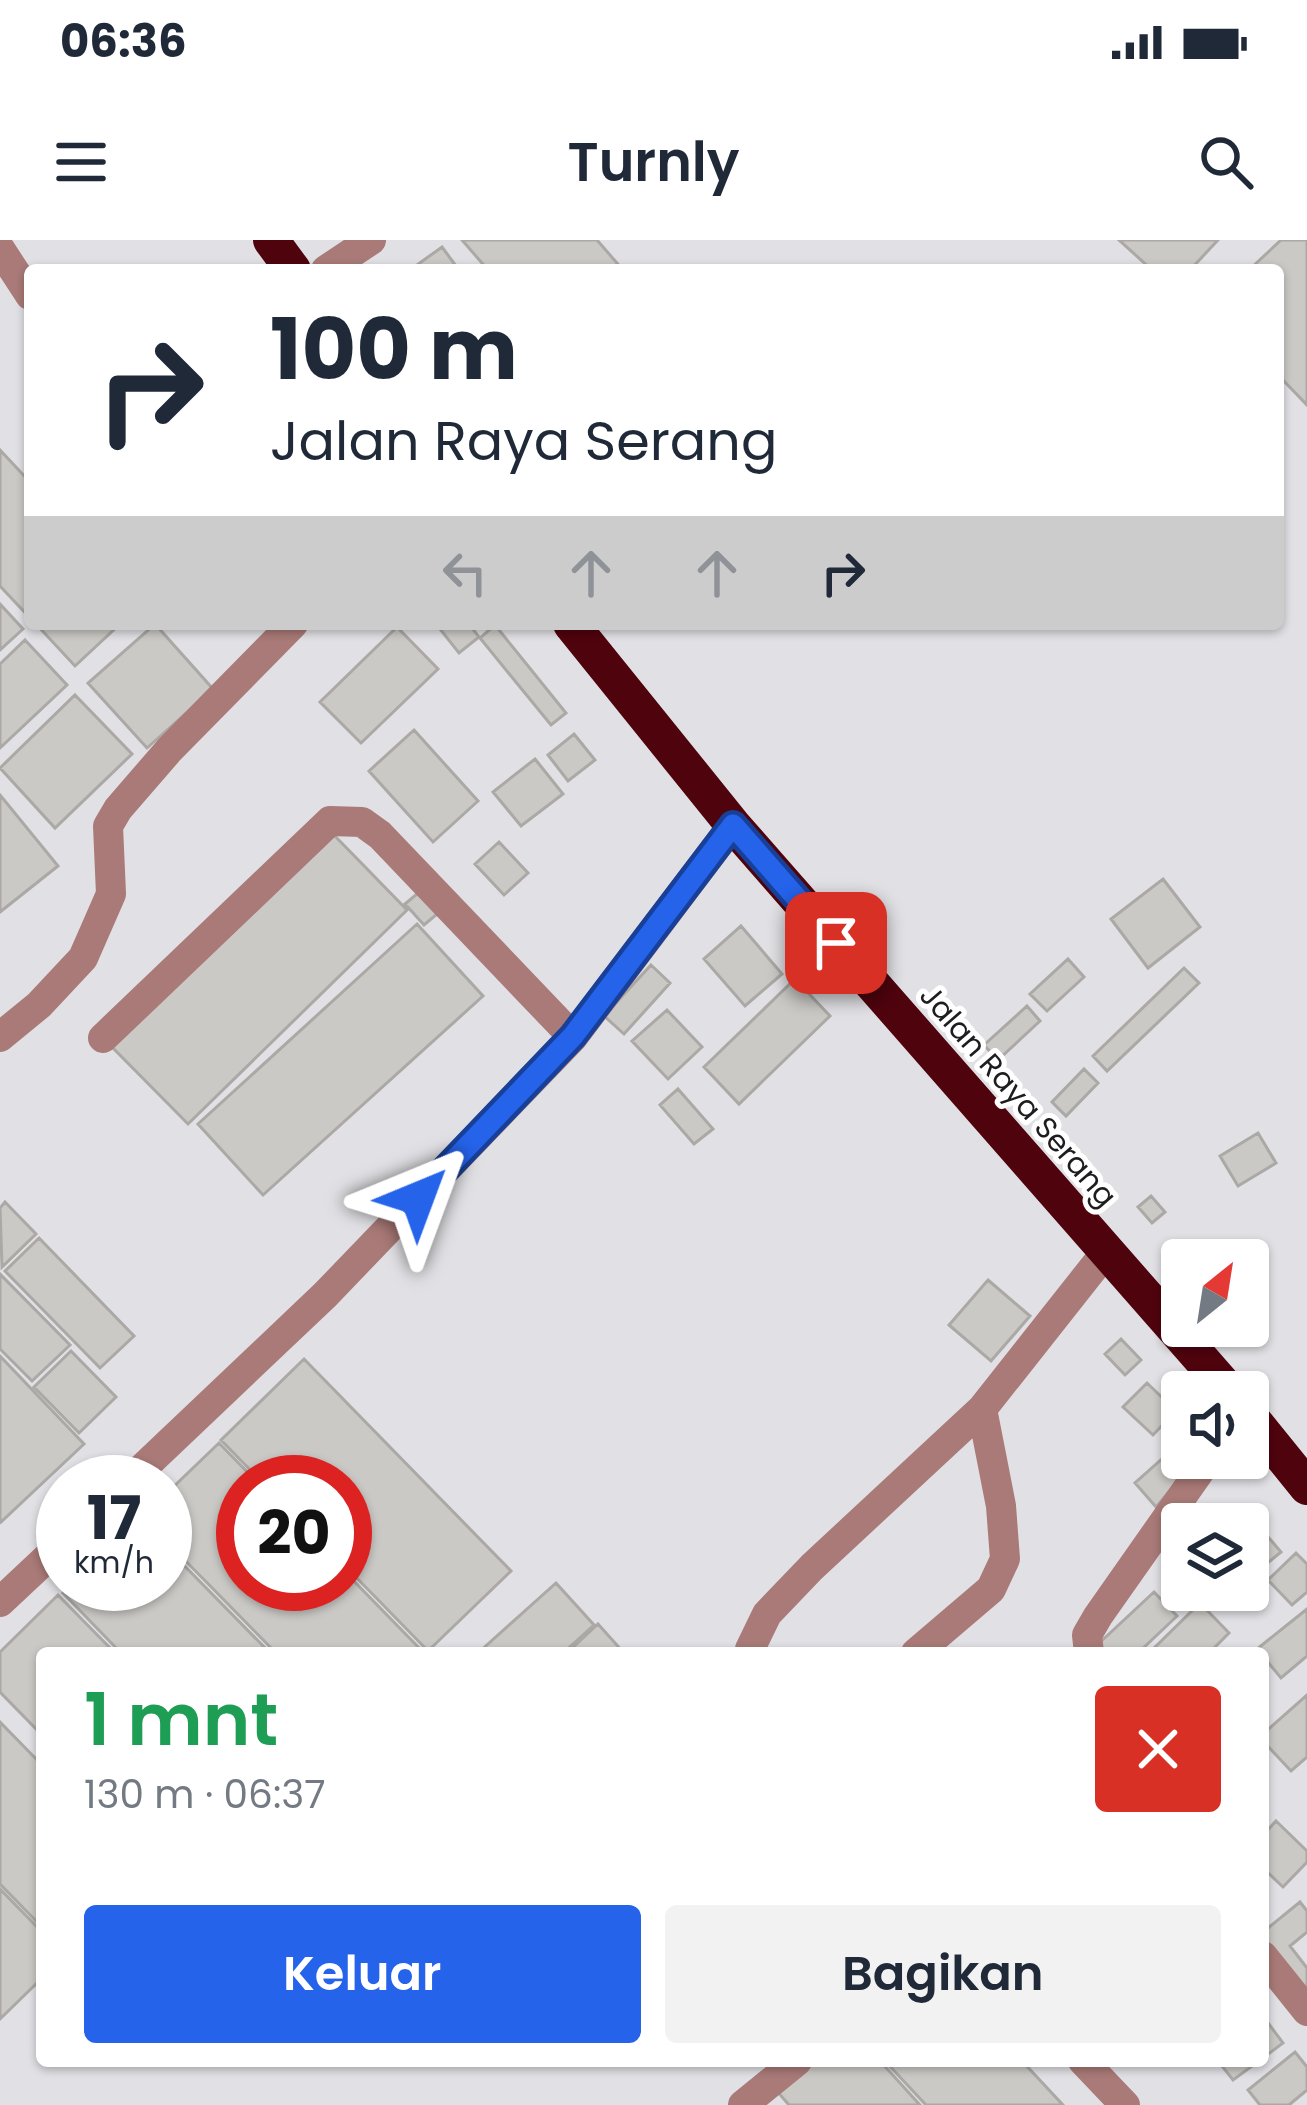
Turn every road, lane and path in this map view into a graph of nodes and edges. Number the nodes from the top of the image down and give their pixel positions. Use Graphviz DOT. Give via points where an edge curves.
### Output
graph roads {
  1 [pos="371,240"];
  2 [pos="0,249"];
  3 [pos="335,264"];
  4 [pos="24,287"];
  5 [pos="576,630"];
  6 [pos="264,636"];
  7 [pos="733,825"];
  8 [pos="573,1036"];
  9 [pos="0,1037"];
  10 [pos="103,1038"];
  11 [pos="1106,1252"];
  12 [pos="1211,1371"];
  13 [pos="982,1409"];
  14 [pos="1269,1440"];
  15 [pos="156,1455"];
  16 [pos="1194,1479"];
  17 [pos="1307,1486"];
  18 [pos="36,1568"];
  19 [pos="0,1602"];
  20 [pos="751,1647"];
  21 [pos="923,1647"];
  22 [pos="1088,1647"];
  23 [pos="1269,1964"];
  24 [pos="1307,2011"];
  25 [pos="790,2067"];
  26 [pos="1090,2067"];
  27 [pos="742,2105"];
  28 [pos="1125,2105"];
  1 -- 3 [label="street"];
  2 -- 4 [label="street"];
  5 -- 7 [label="highway, Jalan Raya Serang"];
  6 -- 9 [label="street" via="118,808 108,826 111,894 83,958"];
  7 -- 8 [label="street"];
  7 -- 11 [label="highway, Jalan Raya Serang"];
  8 -- 10 [label="street" via="380,835 362,822 330,821"];
  8 -- 15 [label="street" via="325,1294"];
  11 -- 12 [label="highway, Jalan Raya Serang"];
  11 -- 13 [label="street"];
  13 -- 20 [label="street" via="782,1598"];
  13 -- 21 [label="street" via="1006,1559 991,1589"];
  14 -- 17 [label="highway"];
  16 -- 22 [label="street" via="1098,1616"];
  18 -- 19 [label="street"];
  23 -- 24 [label="street"];
  25 -- 27 [label="street"];
  26 -- 28 [label="street"];
}
